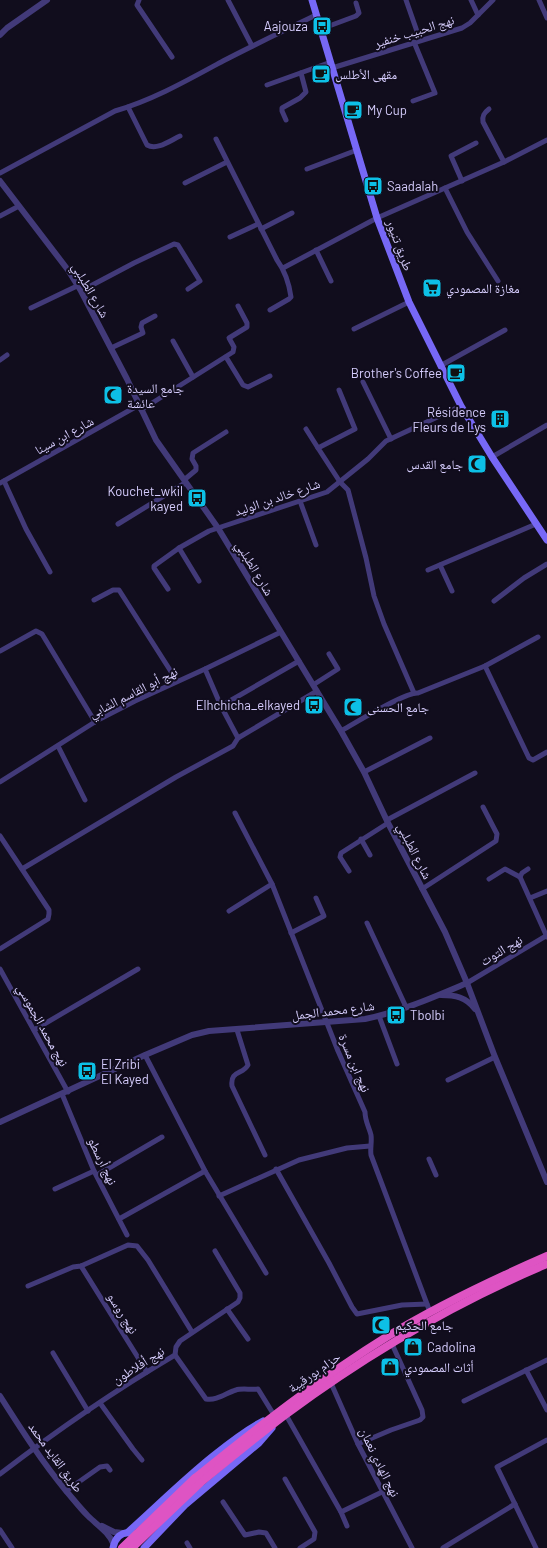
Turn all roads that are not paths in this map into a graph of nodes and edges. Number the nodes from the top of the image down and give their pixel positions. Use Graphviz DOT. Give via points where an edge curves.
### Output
graph roads {
  1 [pos="47,0"];
  2 [pos="139,0"];
  3 [pos="228,0"];
  4 [pos="312,0"];
  5 [pos="406,0"];
  6 [pos="471,0"];
  7 [pos="493,0"];
  8 [pos="539,0"];
  9 [pos="356,3"];
  10 [pos="316,15"];
  11 [pos="478,15"];
  12 [pos="547,18"];
  13 [pos="321,29"];
  14 [pos="0,35"];
  15 [pos="420,40"];
  16 [pos="414,42"];
  17 [pos="252,46"];
  18 [pos="172,57"];
  19 [pos="331,65"];
  20 [pos="301,73"];
  21 [pos="267,86"];
  22 [pos="413,101"];
  23 [pos="128,107"];
  24 [pos="489,109"];
  25 [pos="286,120"];
  26 [pos="180,136"];
  27 [pos="216,139"];
  28 [pos="547,140"];
  29 [pos="476,143"];
  30 [pos="357,150"];
  31 [pos="227,162"];
  32 [pos="504,162"];
  33 [pos="307,169"];
  34 [pos="0,173"];
  35 [pos="0,181"];
  36 [pos="462,181"];
  37 [pos="185,183"];
  38 [pos="444,188"];
  39 [pos="19,206"];
  40 [pos="292,213"];
  41 [pos="0,216"];
  42 [pos="377,218"];
  43 [pos="260,226"];
  44 [pos="230,237"];
  45 [pos="316,250"];
  46 [pos="283,268"];
  47 [pos="331,281"];
  48 [pos="498,281"];
  49 [pos="79,288"];
  50 [pos="188,289"];
  51 [pos="409,302"];
  52 [pos="238,306"];
  53 [pos="31,308"];
  54 [pos="270,310"];
  55 [pos="155,316"];
  56 [pos="354,329"];
  57 [pos="505,330"];
  58 [pos="173,341"];
  59 [pos="111,348"];
  60 [pos="7,355"];
  61 [pos="226,357"];
  62 [pos="0,360"];
  63 [pos="440,366"];
  64 [pos="270,376"];
  65 [pos="193,377"];
  66 [pos="363,382"];
  67 [pos="339,390"];
  68 [pos="461,406"];
  69 [pos="140,408"];
  70 [pos="547,425"];
  71 [pos="306,428"];
  72 [pos="226,432"];
  73 [pos="391,439"];
  74 [pos="318,448"];
  75 [pos="492,457"];
  76 [pos="2,482"];
  77 [pos="184,482"];
  78 [pos="340,482"];
  79 [pos="300,501"];
  80 [pos="118,524"];
  81 [pos="536,524"];
  82 [pos="218,528"];
  83 [pos="547,540"];
  84 [pos="316,545"];
  85 [pos="179,548"];
  86 [pos="547,564"];
  87 [pos="440,565"];
  88 [pos="428,570"];
  89 [pos="50,572"];
  90 [pos="199,581"];
  91 [pos="168,589"];
  92 [pos="452,592"];
  93 [pos="94,600"];
  94 [pos="494,601"];
  95 [pos="281,632"];
  96 [pos="538,637"];
  97 [pos="0,651"];
  98 [pos="329,654"];
  99 [pos="299,662"];
  100 [pos="485,666"];
  101 [pos="205,669"];
  102 [pos="177,681"];
  103 [pos="313,685"];
  104 [pos="317,691"];
  105 [pos="414,693"];
  106 [pos="221,706"];
  107 [pos="96,722"];
  108 [pos="341,731"];
  109 [pos="238,738"];
  110 [pos="430,738"];
  111 [pos="58,746"];
  112 [pos="547,752"];
  113 [pos="364,772"];
  114 [pos="475,773"];
  115 [pos="0,782"];
  116 [pos="85,800"];
  117 [pos="483,807"];
  118 [pos="235,813"];
  119 [pos="388,822"];
  120 [pos="0,836"];
  121 [pos="362,839"];
  122 [pos="370,855"];
  123 [pos="22,869"];
  124 [pos="528,869"];
  125 [pos="349,871"];
  126 [pos="520,876"];
  127 [pos="489,879"];
  128 [pos="272,884"];
  129 [pos="422,889"];
  130 [pos="547,890"];
  131 [pos="316,898"];
  132 [pos="530,898"];
  133 [pos="229,911"];
  134 [pos="367,923"];
  135 [pos="291,933"];
  136 [pos="547,936"];
  137 [pos="0,949"];
  138 [pos="0,969"];
  139 [pos="138,969"];
  140 [pos="467,983"];
  141 [pos="437,996"];
  142 [pos="406,1007"];
  143 [pos="478,1014"];
  144 [pos="379,1016"];
  145 [pos="326,1021"];
  146 [pos="34,1030"];
  147 [pos="237,1030"];
  148 [pos="145,1055"];
  149 [pos="495,1057"];
  150 [pos="397,1064"];
  151 [pos="448,1080"];
  152 [pos="65,1093"];
  153 [pos="0,1122"];
  154 [pos="162,1138"];
  155 [pos="370,1144"];
  156 [pos="265,1155"];
  157 [pos="429,1159"];
  158 [pos="276,1169"];
  159 [pos="205,1171"];
  160 [pos="96,1173"];
  161 [pos="436,1175"];
  162 [pos="547,1182"];
  163 [pos="55,1188"];
  164 [pos="219,1196"];
  165 [pos="119,1219"];
  166 [pos="127,1236"];
  167 [pos="215,1251"];
  168 [pos="547,1256"];
  169 [pos="547,1264"];
  170 [pos="81,1266"];
  171 [pos="266,1273"];
  172 [pos="28,1286"];
  173 [pos="427,1304"];
  174 [pos="228,1309"];
  175 [pos="430,1312"];
  176 [pos="192,1332"];
  177 [pos="248,1339"];
  178 [pos="392,1344"];
  179 [pos="53,1353"];
  180 [pos="175,1355"];
  181 [pos="547,1360"];
  182 [pos="526,1370"];
  183 [pos="147,1372"];
  184 [pos="331,1383"];
  185 [pos="0,1396"];
  186 [pos="464,1401"];
  187 [pos="100,1403"];
  188 [pos="547,1410"];
  189 [pos="88,1411"];
  190 [pos="286,1415"];
  191 [pos="275,1419"];
  192 [pos="547,1440"];
  193 [pos="358,1444"];
  194 [pos="34,1448"];
  195 [pos="142,1460"];
  196 [pos="110,1470"];
  197 [pos="0,1474"];
  198 [pos="285,1479"];
  199 [pos="198,1480"];
  200 [pos="66,1491"];
  201 [pos="382,1492"];
  202 [pos="223,1502"];
  203 [pos="515,1504"];
  204 [pos="341,1512"];
  205 [pos="100,1526"];
  206 [pos="347,1526"];
  207 [pos="0,1530"];
  208 [pos="126,1533"];
  209 [pos="116,1547"];
  210 [pos="12,1548"];
  211 [pos="132,1548"];
  212 [pos="144,1548"];
  213 [pos="275,1548"];
  214 [pos="300,1548"];
  215 [pos="412,1548"];
  216 [pos="443,1548"];
  217 [pos="536,1548"];
  1 -- 14 [label="street"];
  2 -- 18 [label="street" via="137,5"];
  3 -- 17 [label="street"];
  4 -- 10 [label="main road, طريق تنيور"];
  5 -- 15 [label="street"];
  6 -- 11 [label="street"];
  7 -- 11 [label="street, نهج الحبيب خنفير"];
  8 -- 12 [label="street"];
  9 -- 13 [label="street" via="356,16"];
  10 -- 13 [label="main road, طريق تنيور"];
  10 -- 17 [label="street"];
  11 -- 15 [label="street, نهج الحبيب خنفير" via="462,28"];
  13 -- 19 [label="main road, طريق تنيور"];
  15 -- 16 [label="street, نهج الحبيب خنفير"];
  16 -- 19 [label="street, نهج الحبيب خنفير"];
  16 -- 22 [label="street" via="435,92"];
  17 -- 23 [label="street" via="177,86"];
  19 -- 20 [label="street, نهج الحبيب خنفير"];
  19 -- 30 [label="main road, طريق تنيور"];
  20 -- 21 [label="street, نهج الحبيب خنفير"];
  20 -- 25 [label="street" via="306,92 282,108"];
  23 -- 26 [label="street" via="150,147 158,147"];
  23 -- 34 [label="street" via="115,111"];
  24 -- 32 [label="street" via="484,113 483,122"];
  27 -- 31 [label="street"];
  28 -- 32 [label="street"];
  29 -- 36 [label="street" via="451,156"];
  30 -- 33 [label="street"];
  30 -- 42 [label="main road, طريق تنيور"];
  31 -- 37 [label="street"];
  31 -- 43 [label="street"];
  32 -- 36 [label="street"];
  35 -- 39 [label="street, شارع الطبلبي"];
  36 -- 38 [label="street"];
  38 -- 42 [label="street"];
  38 -- 48 [label="street" via="467,232"];
  39 -- 41 [label="street"];
  39 -- 49 [label="street, شارع الطبلبي"];
  40 -- 43 [label="street"];
  42 -- 45 [label="street"];
  42 -- 51 [label="main road, طريق تنيور"];
  43 -- 44 [label="street"];
  43 -- 46 [label="street"];
  45 -- 46 [label="street"];
  45 -- 47 [label="street"];
  46 -- 54 [label="street" via="291,297"];
  49 -- 50 [label="street" via="174,244 178,245 200,282"];
  49 -- 53 [label="street"];
  49 -- 59 [label="street, شارع الطبلبي"];
  51 -- 56 [label="street"];
  51 -- 63 [label="main road, طريق تنيور"];
  52 -- 61 [label="street" via="247,327 229,338 234,347 233,352"];
  55 -- 59 [label="street" via="142,323 143,332"];
  57 -- 63 [label="street"];
  58 -- 65 [label="street"];
  59 -- 69 [label="street, شارع الطبلبي"];
  60 -- 62 [label="street"];
  61 -- 64 [label="street" via="243,385 248,387"];
  61 -- 65 [label="street, شارع ابن سينا"];
  63 -- 68 [label="main road, طريق تنيور"];
  65 -- 69 [label="street, شارع ابن سينا"];
  66 -- 73 [label="street"];
  67 -- 74 [label="street" via="355,430"];
  68 -- 73 [label="street, شارع خالد بن الوليد"];
  68 -- 75 [label="main road, طريق تنيور"];
  69 -- 76 [label="street, شارع ابن سينا"];
  69 -- 77 [label="street, شارع الطبلبي" via="156,440"];
  70 -- 75 [label="street"];
  71 -- 74 [label="street"];
  72 -- 77 [label="street" via="193,453 192,459 196,470"];
  73 -- 78 [label="street, شارع خالد بن الوليد"];
  74 -- 78 [label="street"];
  75 -- 81 [label="main road, طريق تنيور"];
  76 -- 89 [label="street"];
  77 -- 80 [label="street"];
  77 -- 82 [label="street, شارع الطبلبي"];
  78 -- 79 [label="street, شارع خالد بن الوليد" via="327,492"];
  78 -- 105 [label="street" via="348,490 351,498 381,617"];
  79 -- 82 [label="street, شارع خالد بن الوليد"];
  79 -- 84 [label="street"];
  81 -- 83 [label="main road, طريق تنيور"];
  81 -- 87 [label="street"];
  82 -- 85 [label="street, شارع خالد بن الوليد"];
  82 -- 95 [label="street, شارع الطبلبي"];
  85 -- 90 [label="street"];
  85 -- 91 [label="street, شارع خالد بن الوليد" via="154,566"];
  86 -- 94 [label="street"];
  87 -- 88 [label="street"];
  87 -- 92 [label="street"];
  93 -- 102 [label="street" via="113,590 119,590"];
  95 -- 99 [label="street, شارع الطبلبي"];
  95 -- 101 [label="street, نهج أبو القاسم الشابي"];
  96 -- 100 [label="street"];
  97 -- 107 [label="street" via="36,632 42,634"];
  98 -- 103 [label="street" via="338,669"];
  99 -- 103 [label="street, شارع الطبلبي"];
  99 -- 106 [label="street"];
  100 -- 105 [label="street"];
  100 -- 112 [label="street" via="529,758 533,760"];
  101 -- 102 [label="street, نهج أبو القاسم الشابي"];
  101 -- 106 [label="street"];
  102 -- 107 [label="street, نهج أبو القاسم الشابي"];
  103 -- 104 [label="street, شارع الطبلبي"];
  104 -- 108 [label="street, شارع الطبلبي"];
  104 -- 109 [label="street"];
  105 -- 108 [label="street"];
  106 -- 109 [label="street"];
  107 -- 111 [label="street, نهج أبو القاسم الشابي"];
  108 -- 113 [label="street, شارع الطبلبي"];
  109 -- 123 [label="street" via="233,746"];
  110 -- 113 [label="street"];
  111 -- 115 [label="street, نهج أبو القاسم الشابي"];
  111 -- 116 [label="street"];
  113 -- 119 [label="street, شارع الطبلبي"];
  114 -- 119 [label="street"];
  117 -- 129 [label="street" via="497,834 496,841"];
  118 -- 128 [label="street, نهج ابن مسرة"];
  119 -- 121 [label="street"];
  119 -- 129 [label="street, شارع الطبلبي"];
  120 -- 123 [label="street"];
  121 -- 122 [label="street"];
  121 -- 125 [label="street" via="341,853 340,857"];
  123 -- 137 [label="street" via="50,914 48,919"];
  124 -- 126 [label="street"];
  126 -- 127 [label="street" via="505,869"];
  126 -- 132 [label="street, نهج التوت"];
  128 -- 133 [label="street"];
  128 -- 135 [label="street, نهج ابن مسرة"];
  129 -- 140 [label="street, شارع الطبلبي" via="446,932"];
  130 -- 132 [label="street"];
  131 -- 135 [label="street" via="324,916"];
  132 -- 136 [label="street, نهج التوت"];
  134 -- 142 [label="street"];
  135 -- 145 [label="street, نهج ابن مسرة"];
  136 -- 140 [label="street, نهج التوت"];
  138 -- 146 [label="street, نهج محمد الجموسي"];
  139 -- 146 [label="street"];
  140 -- 141 [label="street, شارع محمد الجمل"];
  140 -- 143 [label="street"];
  141 -- 142 [label="street, شارع محمد الجمل"];
  141 -- 143 [label="street" via="463,998"];
  142 -- 144 [label="street, شارع محمد الجمل"];
  143 -- 149 [label="street"];
  144 -- 145 [label="street, شارع محمد الجمل"];
  144 -- 150 [label="street"];
  145 -- 147 [label="street, شارع محمد الجمل"];
  145 -- 155 [label="street, نهج ابن مسرة" via="365,1114 371,1136"];
  146 -- 152 [label="street, نهج محمد الجموسي"];
  147 -- 148 [label="street, شارع محمد الجمل" via="192,1035"];
  147 -- 156 [label="street" via="248,1065 234,1076 232,1086"];
  148 -- 152 [label="street, شارع محمد الجمل"];
  148 -- 159 [label="street"];
  149 -- 151 [label="street"];
  149 -- 162 [label="street"];
  152 -- 153 [label="street, شارع محمد الجمل"];
  152 -- 160 [label="street, نهج أرسطو"];
  154 -- 160 [label="street"];
  155 -- 158 [label="street" via="323,1153"];
  155 -- 173 [label="street, نهج ابن مسرة" via="373,1160"];
  157 -- 161 [label="street"];
  158 -- 164 [label="street"];
  158 -- 173 [label="street" via="357,1314 402,1305"];
  159 -- 164 [label="street"];
  159 -- 165 [label="street"];
  160 -- 163 [label="street"];
  160 -- 165 [label="street, نهج أرسطو"];
  164 -- 171 [label="street"];
  165 -- 166 [label="street, نهج أرسطو"];
  167 -- 174 [label="street, نهج أفلاطون" via="240,1293 238,1302"];
  168 -- 175 [label="highway, حزام بورقيبة"];
  169 -- 178 [label="highway, حزام بورقيبة" via="486,1292"];
  170 -- 172 [label="street"];
  170 -- 176 [label="street" via="128,1245 137,1246"];
  170 -- 183 [label="street, نهج روسو"];
  173 -- 175 [label="street, نهج ابن مسرة"];
  174 -- 176 [label="street, نهج أفلاطون"];
  174 -- 177 [label="street"];
  175 -- 191 [label="highway, حزام بورقيبة" via="387,1337"];
  176 -- 180 [label="street, نهج أفلاطون" via="176,1347"];
  178 -- 184 [label="highway, حزام بورقيبة"];
  178 -- 193 [label="street" via="423,1417"];
  179 -- 189 [label="street"];
  180 -- 183 [label="street, نهج أفلاطون"];
  180 -- 191 [label="street" via="206,1399 214,1400 238,1389 258,1389"];
  181 -- 182 [label="street"];
  182 -- 186 [label="street"];
  182 -- 188 [label="street"];
  183 -- 187 [label="street, نهج أفلاطون"];
  184 -- 190 [label="highway, حزام بورقيبة"];
  184 -- 193 [label="street, نهج الهادي نعمان"];
  185 -- 194 [label="street, طريق القايد محمد"];
  187 -- 189 [label="street, نهج أفلاطون"];
  187 -- 195 [label="street"];
  189 -- 194 [label="street, نهج أفلاطون"];
  190 -- 191 [label="highway, حزام بورقيبة"];
  190 -- 204 [label="street"];
  191 -- 199 [label="highway, حزام بورقيبة"];
  191 -- 208 [label="main road" via="249,1428 233,1440"];
  191 -- 212 [label="main road" via="259,1442 185,1506"];
  192 -- 203 [label="street" via="497,1467"];
  193 -- 201 [label="street, نهج الهادي نعمان"];
  194 -- 197 [label="street, نهج أفلاطون"];
  194 -- 200 [label="street, طريق القايد محمد"];
  196 -- 200 [label="street" via="107,1466 100,1467"];
  198 -- 214 [label="street" via="315,1532 314,1539"];
  199 -- 209 [label="highway, حزام بورقيبة, bridge"];
  199 -- 211 [label="highway, حزام بورقيبة, bridge"];
  200 -- 205 [label="street, طريق القايد محمد"];
  201 -- 204 [label="street"];
  201 -- 215 [label="street, نهج الهادي نعمان"];
  202 -- 213 [label="street" via="245,1535 266,1533"];
  203 -- 216 [label="street"];
  203 -- 217 [label="street"];
  204 -- 206 [label="street"];
  205 -- 208 [label="street, طريق القايد محمد" via="114,1532"];
  205 -- 209 [label="street, طريق القايد محمد"];
  207 -- 210 [label="street"];
  208 -- 209 [label="main road" via="116,1539"];
  208 -- 212 [label="main road" via="138,1535"];
}
